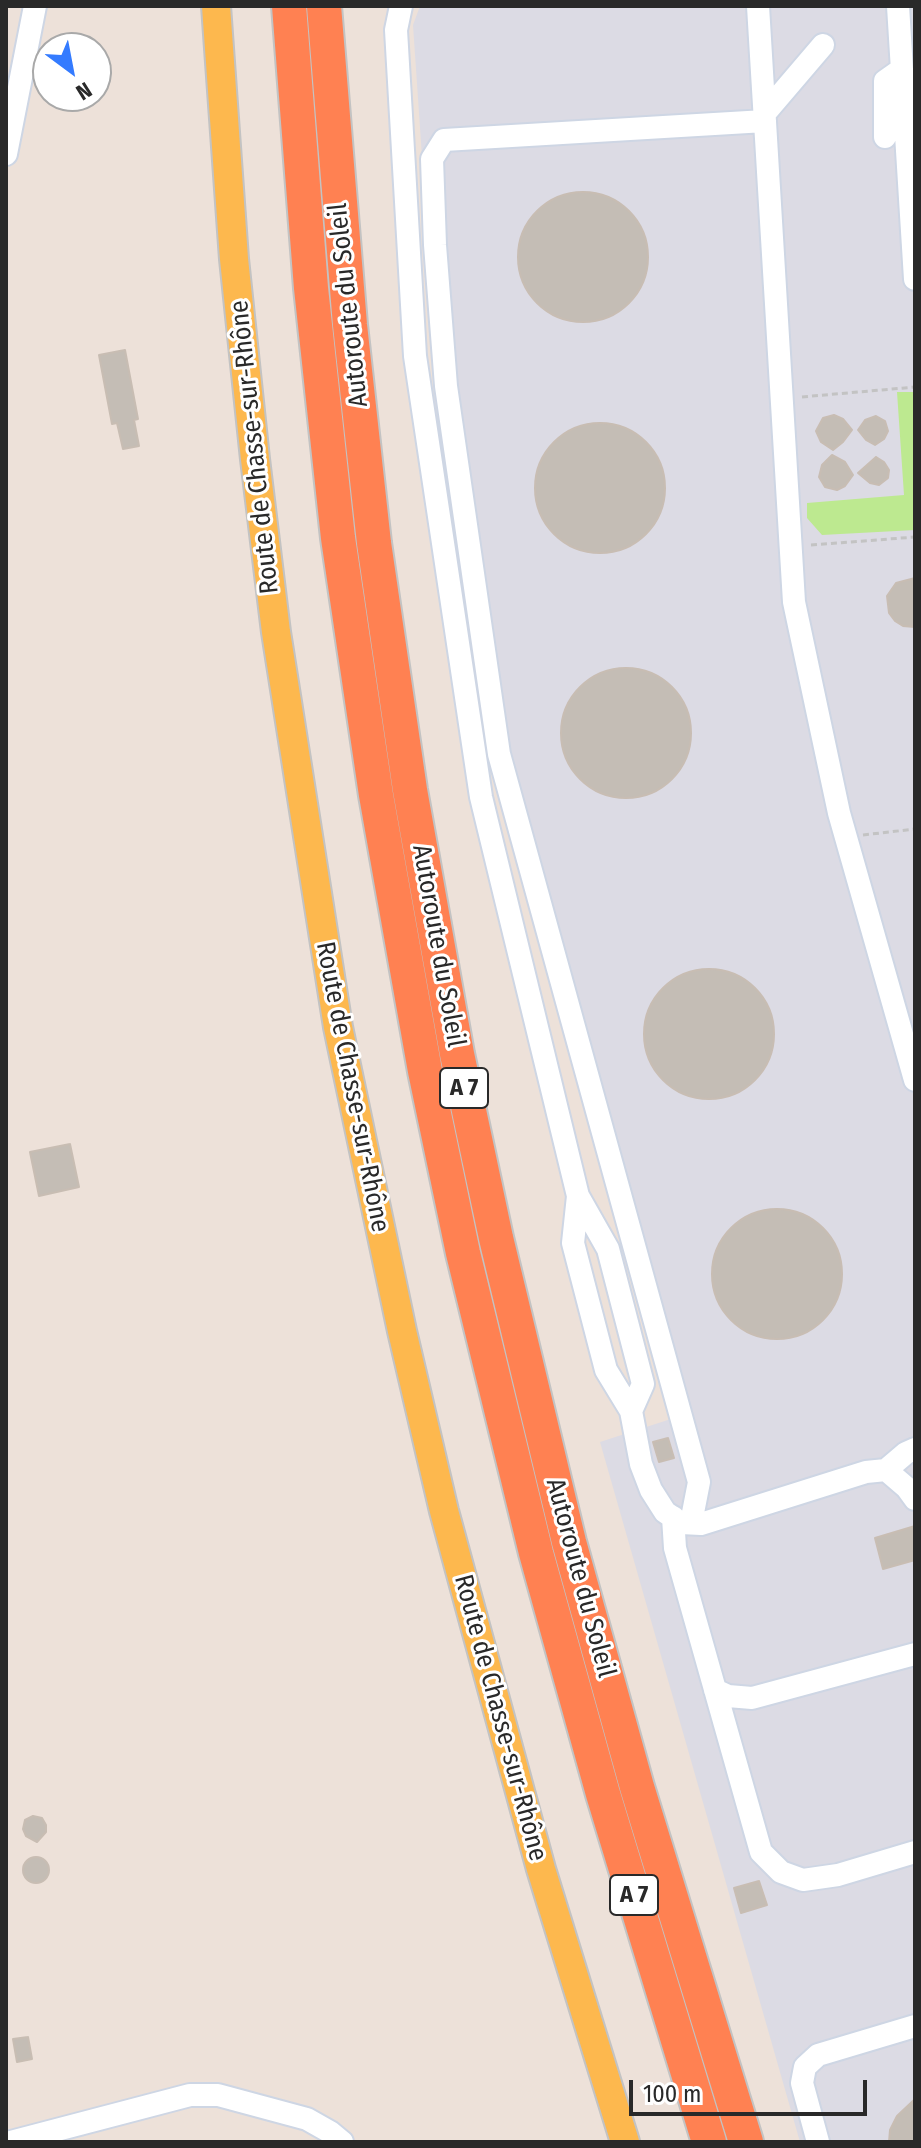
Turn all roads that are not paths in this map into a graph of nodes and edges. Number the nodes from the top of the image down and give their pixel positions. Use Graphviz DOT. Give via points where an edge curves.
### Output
graph roads {
  1 [pos="35,6"];
  2 [pos="216,6"];
  3 [pos="289,6"];
  4 [pos="324,6"];
  5 [pos="346,6"];
  6 [pos="401,6"];
  7 [pos="758,6"];
  8 [pos="898,6"];
  9 [pos="823,45"];
  10 [pos="902,69"];
  11 [pos="909,102"];
  12 [pos="765,117"];
  13 [pos="885,137"];
  14 [pos="6,154"];
  15 [pos="336,170"];
  16 [pos="915,279"];
  17 [pos="915,1080"];
  18 [pos="578,1196"];
  19 [pos="631,1411"];
  20 [pos="915,1449"];
  21 [pos="886,1470"];
  22 [pos="915,1499"];
  23 [pos="682,1520"];
  24 [pos="915,1654"];
  25 [pos="715,1690"];
  26 [pos="915,1852"];
  27 [pos="915,2026"];
  28 [pos="11,2142"];
  29 [pos="342,2142"];
  30 [pos="625,2142"];
  31 [pos="709,2142"];
  32 [pos="746,2142"];
  33 [pos="818,2142"];
  1 -- 14 [label="street"];
  2 -- 30 [label="main road, Route de Chasse-sur-Rhône" via="231,230 256,475 338,1027 448,1526 541,1869"];
  3 -- 31 [label="highway, Autoroute du Soleil / A 7" via="311,288 340,551 425,1071 483,1341 539,1566"];
  4 -- 15 [label="highway, Autoroute du Soleil / A 7"];
  5 -- 15 [label="highway" via="349,128"];
  6 -- 18 [label="street" via="396,30 415,356 481,797"];
  7 -- 12 [label="street"];
  8 -- 10 [label="street"];
  9 -- 12 [label="street"];
  10 -- 11 [label="street"];
  10 -- 13 [label="street" via="885,81"];
  11 -- 16 [label="street"];
  12 -- 17 [label="street" via="794,602 846,837"];
  12 -- 23 [label="street" via="444,140 432,159 446,386 499,754 699,1482"];
  15 -- 32 [label="highway, Autoroute du Soleil / A 7" via="385,621 457,1054 576,1569"];
  18 -- 19 [label="street" via="573,1243 606,1370"];
  18 -- 19 [label="street" via="608,1249 643,1384"];
  19 -- 23 [label="street" via="651,1490 665,1512"];
  20 -- 21 [label="street"];
  21 -- 22 [label="street"];
  21 -- 23 [label="street" via="701,1524"];
  23 -- 25 [label="street" via="675,1548"];
  24 -- 25 [label="street" via="752,1698"];
  25 -- 26 [label="street" via="761,1852 781,1872 803,1880 838,1875"];
  27 -- 33 [label="street" via="818,2055 805,2067 802,2083"];
  28 -- 29 [label="street" via="190,2095 218,2095 307,2119"];
}
